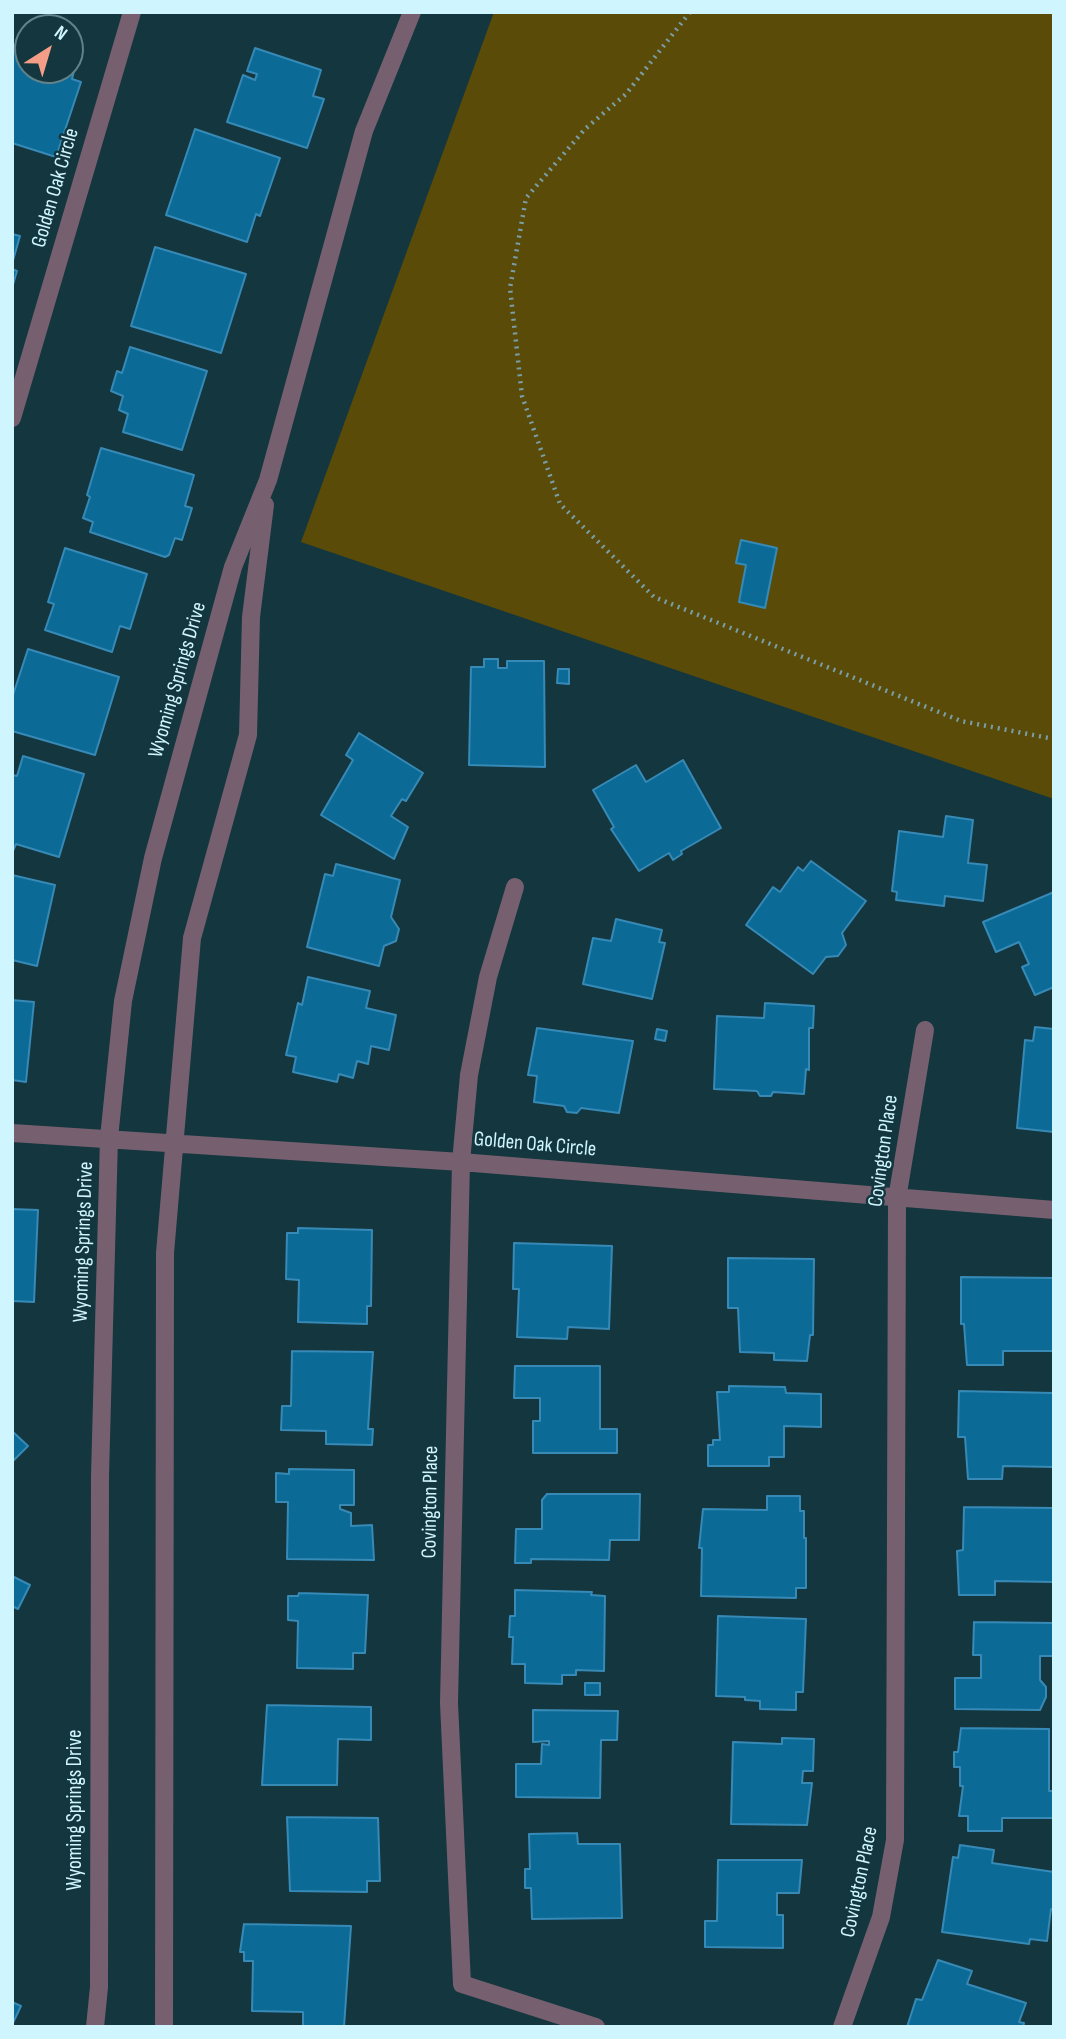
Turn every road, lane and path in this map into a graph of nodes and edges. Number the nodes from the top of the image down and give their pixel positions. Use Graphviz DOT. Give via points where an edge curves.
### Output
graph roads {
  1 [pos="132,12"];
  2 [pos="412,12"];
  3 [pos="690,12"];
  4 [pos="14,409"];
  5 [pos="268,481"];
  6 [pos="1054,739"];
  7 [pos="515,887"];
  8 [pos="925,1030"];
  9 [pos="12,1133"];
  10 [pos="109,1138"];
  11 [pos="172,1142"];
  12 [pos="461,1162"];
  13 [pos="897,1199"];
  14 [pos="1054,1210"];
  15 [pos="95,2027"];
  16 [pos="164,2027"];
  17 [pos="596,2027"];
  18 [pos="842,2027"];
  1 -- 4 [label="street, Golden Oak Circle"];
  2 -- 5 [label="street, Wyoming Springs Drive" via="364,131"];
  3 -- 6 [label="path" via="626,94 585,129 526,198 510,288 522,396 560,504 654,597 961,721"];
  5 -- 10 [label="street, Wyoming Springs Drive" via="233,568 153,858 122,1001"];
  5 -- 11 [label="street, Wyoming Springs Drive" via="251,617 247,735 192,937"];
  7 -- 12 [label="street, Covington Place" via="488,978 469,1075"];
  8 -- 13 [label="street, Covington Place"];
  9 -- 10 [label="street, Golden Oak Circle"];
  10 -- 11 [label="street, Golden Oak Circle"];
  10 -- 15 [label="street, Wyoming Springs Drive" via="100,1476 99,1987"];
  11 -- 12 [label="street, Golden Oak Circle"];
  11 -- 16 [label="street, Wyoming Springs Drive" via="164,1266"];
  12 -- 13 [label="street, Golden Oak Circle"];
  12 -- 17 [label="street, Covington Place" via="449,1703 462,1984"];
  13 -- 14 [label="street, Golden Oak Circle"];
  13 -- 18 [label="street, Covington Place" via="895,1840 881,1917"];
}
